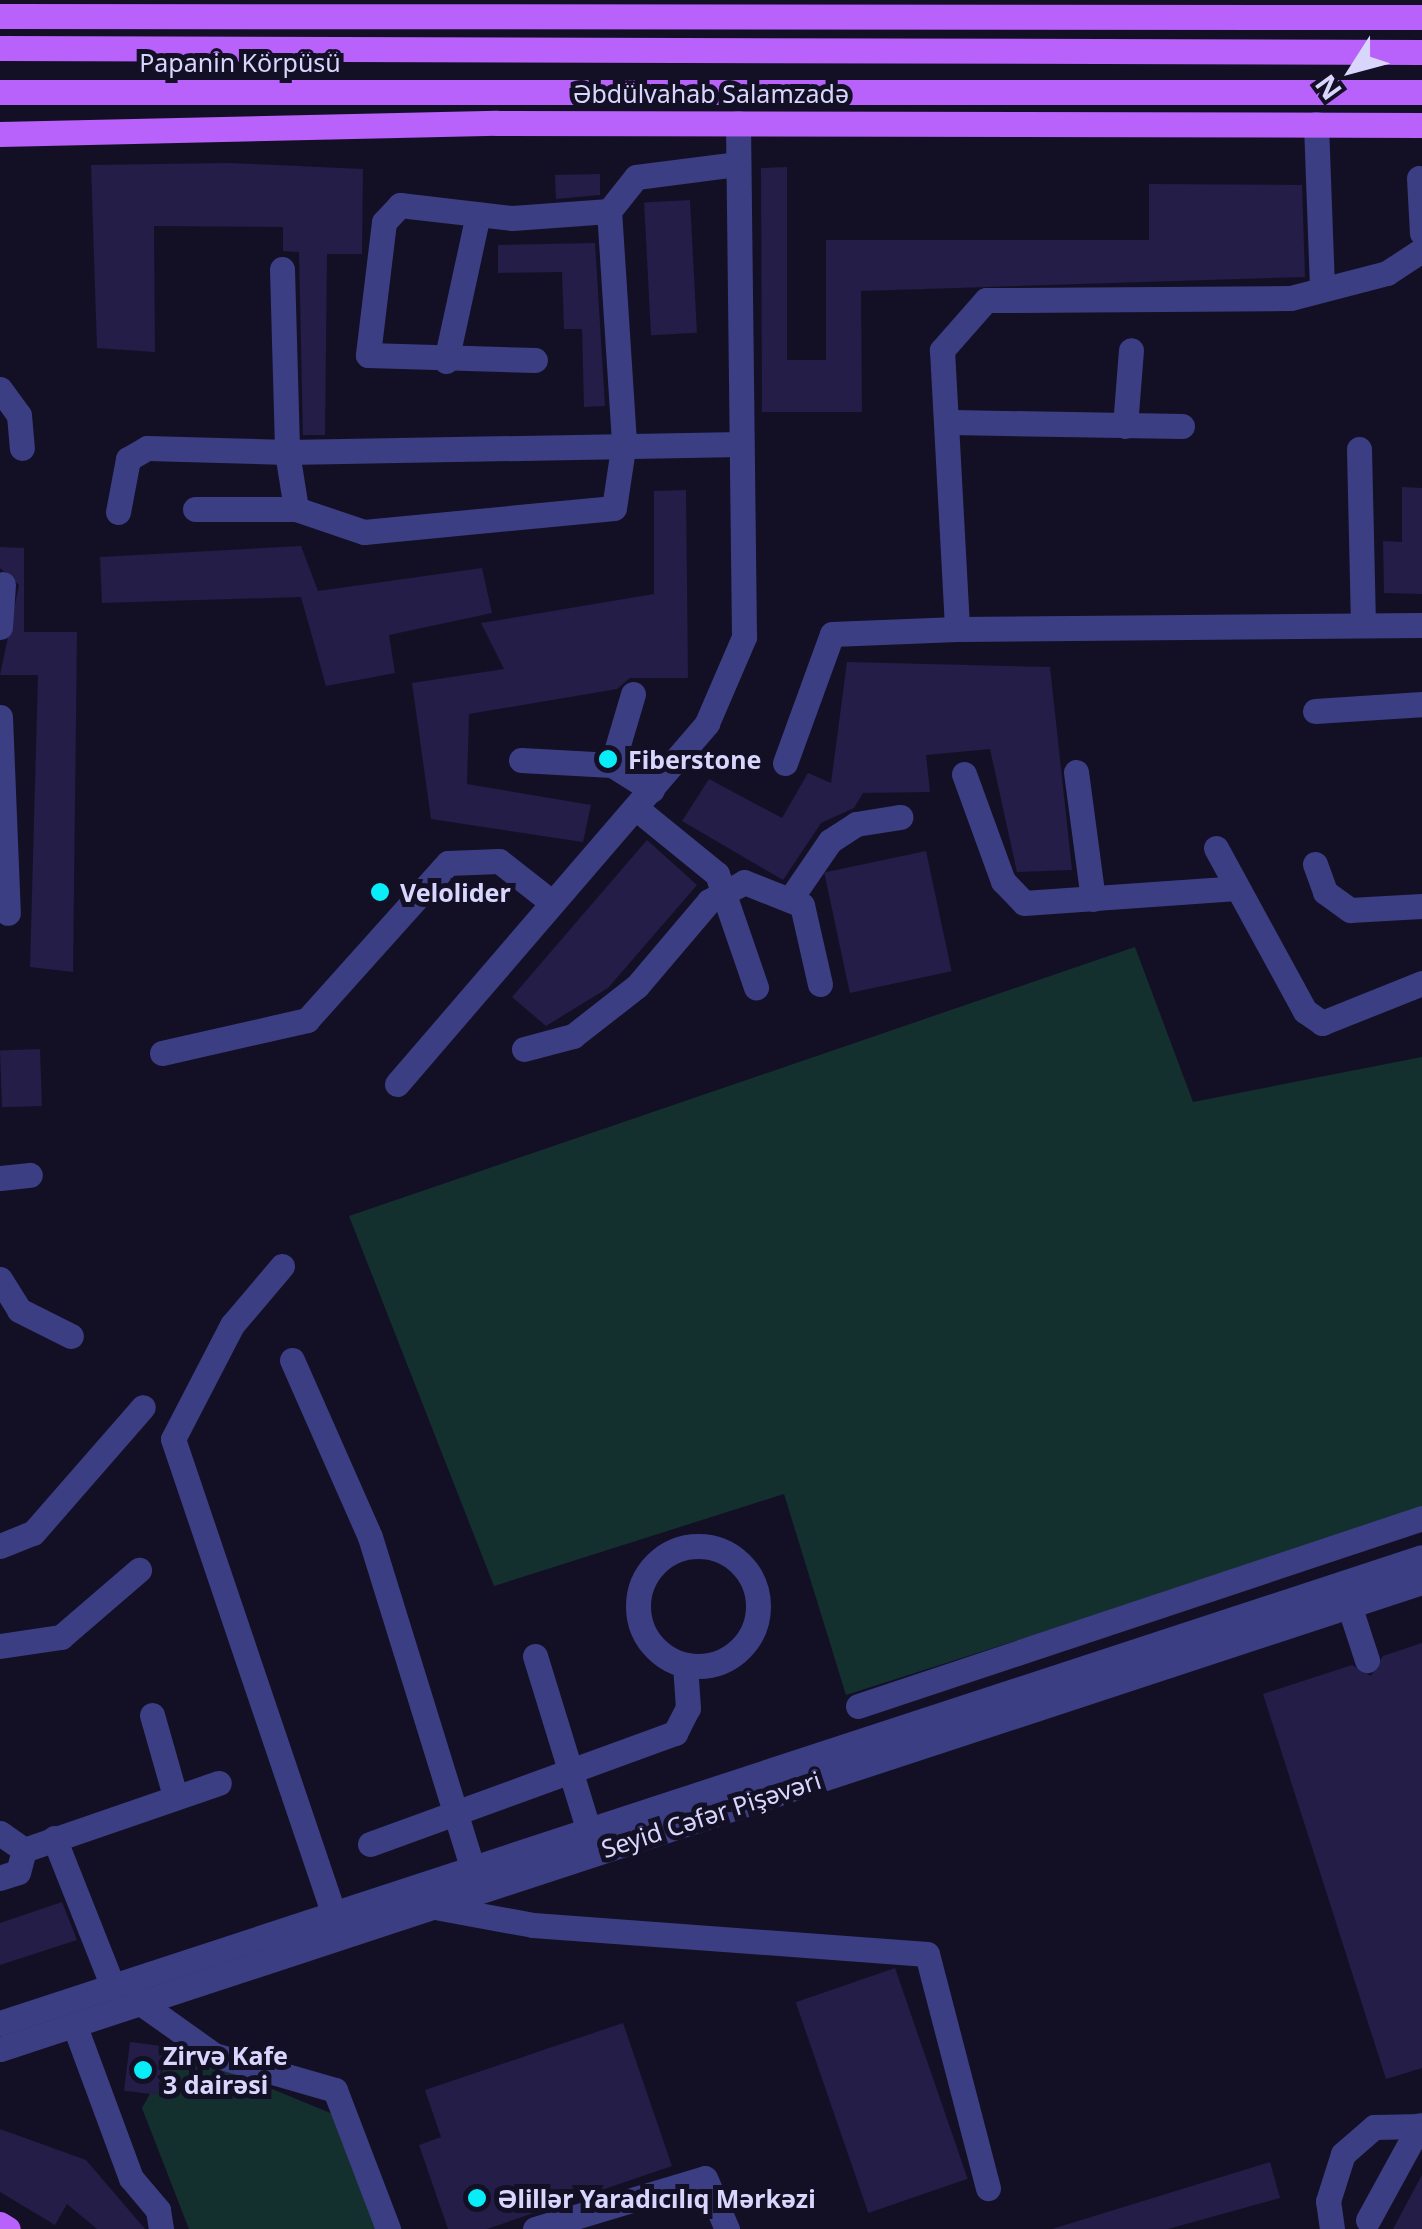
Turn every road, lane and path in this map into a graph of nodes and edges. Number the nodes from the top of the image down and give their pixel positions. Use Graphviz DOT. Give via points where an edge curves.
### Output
graph roads {
  1 [pos="165,8"];
  2 [pos="708,9"];
  3 [pos="1326,9"];
  4 [pos="830,10"];
  5 [pos="965,10"];
  6 [pos="0,16"];
  7 [pos="1422,17"];
  8 [pos="634,18"];
  9 [pos="793,19"];
  10 [pos="474,45"];
  11 [pos="574,46"];
  12 [pos="0,48"];
  13 [pos="846,48"];
  14 [pos="1422,52"];
  15 [pos="0,92"];
  16 [pos="480,92"];
  17 [pos="573,92"];
  18 [pos="853,92"];
  19 [pos="1422,92"];
  20 [pos="794,122"];
  21 [pos="638,123"];
  22 [pos="738,123"];
  23 [pos="1316,124"];
  24 [pos="1422,125"];
  25 [pos="0,134"];
  26 [pos="738,164"];
  27 [pos="1418,178"];
  28 [pos="609,210"];
  29 [pos="478,214"];
  30 [pos="1422,233"];
  31 [pos="1422,250"];
  32 [pos="282,269"];
  33 [pos="1322,288"];
  34 [pos="1131,350"];
  35 [pos="535,360"];
  36 [pos="446,361"];
  37 [pos="0,389"];
  38 [pos="951,422"];
  39 [pos="1126,426"];
  40 [pos="1182,426"];
  41 [pos="624,442"];
  42 [pos="740,444"];
  43 [pos="22,448"];
  44 [pos="1359,449"];
  45 [pos="288,452"];
  46 [pos="195,508"];
  47 [pos="296,508"];
  48 [pos="118,512"];
  49 [pos="3,584"];
  50 [pos="1363,625"];
  51 [pos="1422,625"];
  52 [pos="0,627"];
  53 [pos="957,629"];
  54 [pos="633,694"];
  55 [pos="1422,704"];
  56 [pos="1314,711"];
  57 [pos="0,716"];
  58 [pos="521,760"];
  59 [pos="785,763"];
  60 [pos="612,765"];
  61 [pos="1076,772"];
  62 [pos="964,774"];
  63 [pos="645,799"];
  64 [pos="900,817"];
  65 [pos="1216,848"];
  66 [pos="1315,864"];
  67 [pos="726,888"];
  68 [pos="1236,888"];
  69 [pos="793,895"];
  70 [pos="1093,899"];
  71 [pos="549,900"];
  72 [pos="1422,906"];
  73 [pos="8,913"];
  74 [pos="1422,983"];
  75 [pos="820,984"];
  76 [pos="756,986"];
  77 [pos="524,1048"];
  78 [pos="162,1054"];
  79 [pos="397,1084"];
  80 [pos="30,1175"];
  81 [pos="0,1178"];
  82 [pos="282,1266"];
  83 [pos="0,1279"];
  84 [pos="71,1336"];
  85 [pos="292,1360"];
  86 [pos="143,1407"];
  87 [pos="1422,1518"];
  88 [pos="0,1546"];
  89 [pos="1422,1557"];
  90 [pos="139,1570"];
  91 [pos="1422,1582"];
  92 [pos="1349,1605"];
  93 [pos="0,1646"];
  94 [pos="535,1656"];
  95 [pos="1367,1660"];
  96 [pos="684,1665"];
  97 [pos="951,1672"];
  98 [pos="858,1706"];
  99 [pos="963,1708"];
  100 [pos="152,1715"];
  101 [pos="571,1772"];
  102 [pos="219,1783"];
  103 [pos="175,1796"];
  104 [pos="453,1812"];
  105 [pos="589,1831"];
  106 [pos="0,1833"];
  107 [pos="54,1838"];
  108 [pos="370,1844"];
  109 [pos="24,1850"];
  110 [pos="473,1869"];
  111 [pos="0,1878"];
  112 [pos="430,1906"];
  113 [pos="334,1915"];
  114 [pos="113,1987"];
  115 [pos="138,2001"];
  116 [pos="0,2023"];
  117 [pos="74,2024"];
  118 [pos="0,2050"];
  119 [pos="1421,2125"];
  120 [pos="988,2188"];
  121 [pos="1368,2220"];
  122 [pos="0,2224"];
  123 [pos="548,2227"];
  124 [pos="8,2229"];
  125 [pos="160,2229"];
  126 [pos="388,2229"];
  127 [pos="727,2229"];
  128 [pos="1332,2229"];
  1 -- 6 [label="main road"];
  1 -- 8 [label="main road"];
  2 -- 8 [label="main road"];
  2 -- 9 [label="main road"];
  3 -- 5 [label="main road"];
  3 -- 7 [label="main road"];
  4 -- 5 [label="main road"];
  4 -- 9 [label="main road"];
  8 -- 11 [label="main road"];
  9 -- 13 [label="main road"];
  10 -- 11 [label="main road, Əbdülvahab Salamzadə"];
  10 -- 12 [label="main road, Papanin Körpüsü"];
  11 -- 13 [label="main road, Əbdülvahab Salamzadə"];
  13 -- 14 [label="main road, Əbdülvahab Salamzadə"];
  15 -- 16 [label="main road, Papanin Körpüsü"];
  16 -- 17 [label="main road, Əbdülvahab Salamzadə"];
  17 -- 18 [label="main road, Əbdülvahab Salamzadə"];
  17 -- 21 [label="main road"];
  18 -- 19 [label="main road, Əbdülvahab Salamzadə"];
  18 -- 20 [label="main road"];
  20 -- 22 [label="main road, Əbdülvahab Salamzadə"];
  20 -- 23 [label="main road, Əbdülvahab Salamzadə"];
  21 -- 22 [label="main road, Əbdülvahab Salamzadə"];
  21 -- 25 [label="main road, Əbdülvahab Salamzadə"];
  22 -- 26 [label="street"];
  23 -- 24 [label="main road, Əbdülvahab Salamzadə"];
  23 -- 33 [label="street"];
  26 -- 28 [label="street" via="636,177"];
  26 -- 42 [label="street"];
  27 -- 30 [label="street"];
  28 -- 29 [label="street"];
  28 -- 41 [label="street"];
  29 -- 36 [label="street"];
  29 -- 36 [label="street" via="400,204 384,222 368,355"];
  31 -- 33 [label="street" via="1387,273"];
  32 -- 45 [label="street"];
  33 -- 38 [label="street" via="1290,298 986,300 942,350"];
  34 -- 39 [label="street"];
  35 -- 36 [label="street"];
  37 -- 43 [label="street" via="19,415"];
  38 -- 39 [label="street"];
  38 -- 53 [label="street"];
  39 -- 40 [label="street"];
  41 -- 42 [label="street"];
  41 -- 45 [label="street"];
  41 -- 47 [label="street" via="618,499 601,514 364,532"];
  42 -- 63 [label="street" via="744,637 707,723"];
  44 -- 50 [label="street"];
  45 -- 47 [label="street"];
  45 -- 48 [label="street" via="137,450"];
  46 -- 47 [label="street"];
  49 -- 52 [label="street"];
  50 -- 51 [label="street"];
  50 -- 53 [label="street"];
  53 -- 59 [label="street" via="832,634"];
  54 -- 60 [label="street"];
  55 -- 56 [label="street"];
  57 -- 73 [label="street"];
  58 -- 60 [label="street"];
  60 -- 63 [label="street"];
  61 -- 70 [label="street"];
  62 -- 70 [label="street" via="1008,889 1037,907"];
  63 -- 67 [label="street"];
  63 -- 71 [label="street"];
  64 -- 69 [label="street" via="856,824 830,841"];
  65 -- 68 [label="street"];
  66 -- 72 [label="street" via="1325,892 1350,910"];
  67 -- 69 [label="street" via="744,882"];
  67 -- 76 [label="street"];
  67 -- 77 [label="street" via="637,986 562,1042"];
  68 -- 70 [label="street"];
  68 -- 74 [label="street" via="1305,1011 1322,1023"];
  69 -- 75 [label="street"];
  71 -- 78 [label="street" via="499,862 470,855 448,863 307,1020"];
  71 -- 79 [label="street"];
  80 -- 81 [label="street"];
  82 -- 113 [label="street" via="232,1325 173,1439"];
  83 -- 84 [label="street" via="20,1310"];
  85 -- 104 [label="street" via="370,1537"];
  86 -- 88 [label="street" via="33,1533"];
  87 -- 97 [label="street"];
  89 -- 99 [label="street, Seyid Cəfər Pişəvəri"];
  90 -- 93 [label="street" via="61,1637"];
  91 -- 92 [label="street, Seyid Cəfər Pişəvəri"];
  92 -- 95 [label="street"];
  92 -- 112 [label="street, Seyid Cəfər Pişəvəri"];
  94 -- 101 [label="street"];
  96 -- 96 [label="street" via="727,1660 755,1627 755,1584 712,1547 670,1553 642,1585 638,1614 649,1641"];
  96 -- 101 [label="street" via="688,1708 675,1733"];
  97 -- 98 [label="street"];
  97 -- 99 [label="street"];
  99 -- 105 [label="street, Seyid Cəfər Pişəvəri"];
  100 -- 103 [label="street"];
  101 -- 104 [label="street"];
  101 -- 105 [label="street"];
  102 -- 103 [label="street"];
  103 -- 107 [label="street"];
  104 -- 108 [label="street"];
  104 -- 110 [label="street"];
  105 -- 110 [label="street, Seyid Cəfər Pişəvəri"];
  106 -- 109 [label="street"];
  107 -- 109 [label="street"];
  107 -- 114 [label="street"];
  109 -- 111 [label="street" via="18,1872"];
  110 -- 113 [label="street, Seyid Cəfər Pişəvəri"];
  112 -- 115 [label="street, Seyid Cəfər Pişəvəri"];
  112 -- 120 [label="street" via="568,1929 926,1954"];
  113 -- 114 [label="street, Seyid Cəfər Pişəvəri"];
  114 -- 116 [label="street, Seyid Cəfər Pişəvəri"];
  115 -- 117 [label="street, Seyid Cəfər Pişəvəri"];
  115 -- 126 [label="street" via="214,2055 335,2090"];
  117 -- 118 [label="street, Seyid Cəfər Pişəvəri"];
  117 -- 125 [label="street"];
  119 -- 121 [label="street"];
  119 -- 128 [label="street" via="1374,2126 1343,2154 1328,2201"];
  122 -- 124 [label="main road"];
  123 -- 127 [label="street" via="705,2178"];
}
